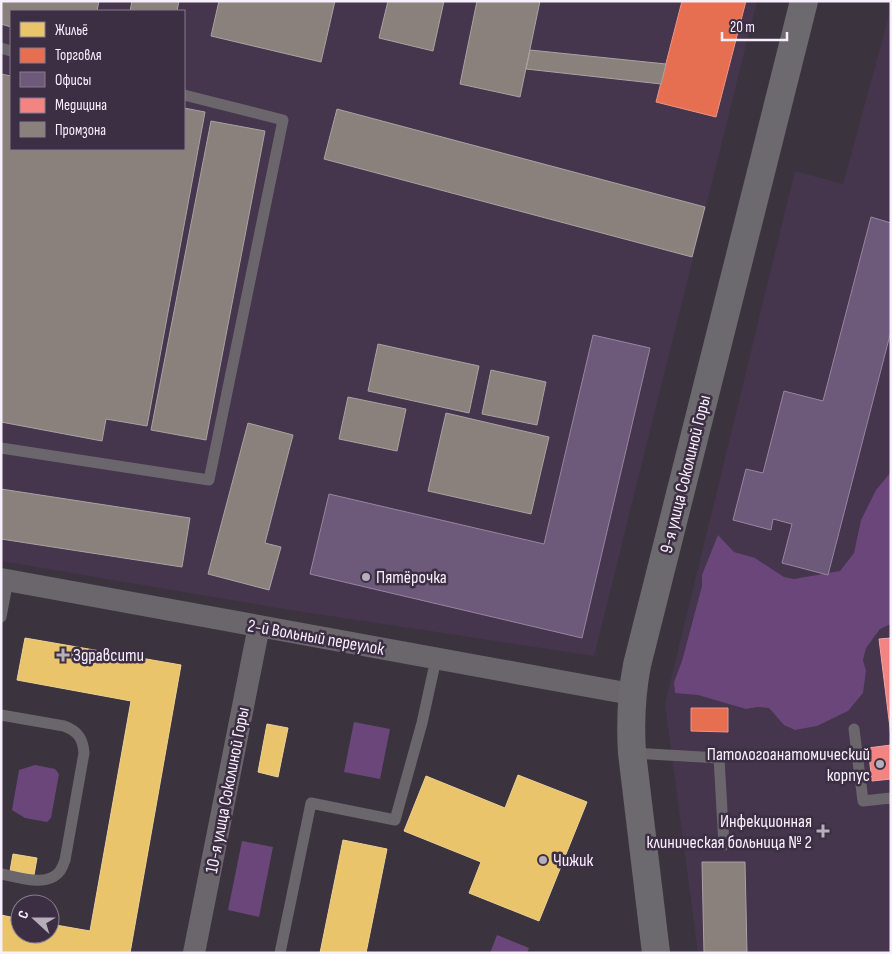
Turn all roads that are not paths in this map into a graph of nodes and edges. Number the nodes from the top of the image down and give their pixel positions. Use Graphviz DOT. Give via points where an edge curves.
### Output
graph roads {
  1 [pos="804,1"];
  2 [pos="185,95"];
  3 [pos="1,448"];
  4 [pos="5,580"];
  5 [pos="1,617"];
  6 [pos="260,626"];
  7 [pos="436,659"];
  8 [pos="631,694"];
  9 [pos="1,715"];
  10 [pos="854,728"];
  11 [pos="632,753"];
  12 [pos="891,798"];
  13 [pos="724,845"];
  14 [pos="1,874"];
  15 [pos="194,953"];
  16 [pos="280,953"];
  17 [pos="656,953"];
  1 -- 8 [label="street, 9-я улица Соколиной Горы"];
  2 -- 3 [label="lane" via="283,120 209,480"];
  4 -- 5 [label="lane"];
  4 -- 6 [label="street, 2-й Вольный переулок"];
  6 -- 7 [label="street, 2-й Вольный переулок"];
  6 -- 15 [label="street, 10-я улица Соколиной Горы"];
  7 -- 8 [label="street, 2-й Вольный переулок"];
  7 -- 16 [label="lane" via="395,820 311,803"];
  8 -- 11 [label="street, 9-я улица Соколиной Горы"];
  9 -- 14 [label="lane" via="72,729 79,734 84,753 65,860 60,871 45,880"];
  10 -- 12 [label="lane" via="863,802"];
  11 -- 13 [label="lane" via="719,758"];
  11 -- 17 [label="street, 9-я улица Соколиной Горы"];
}
